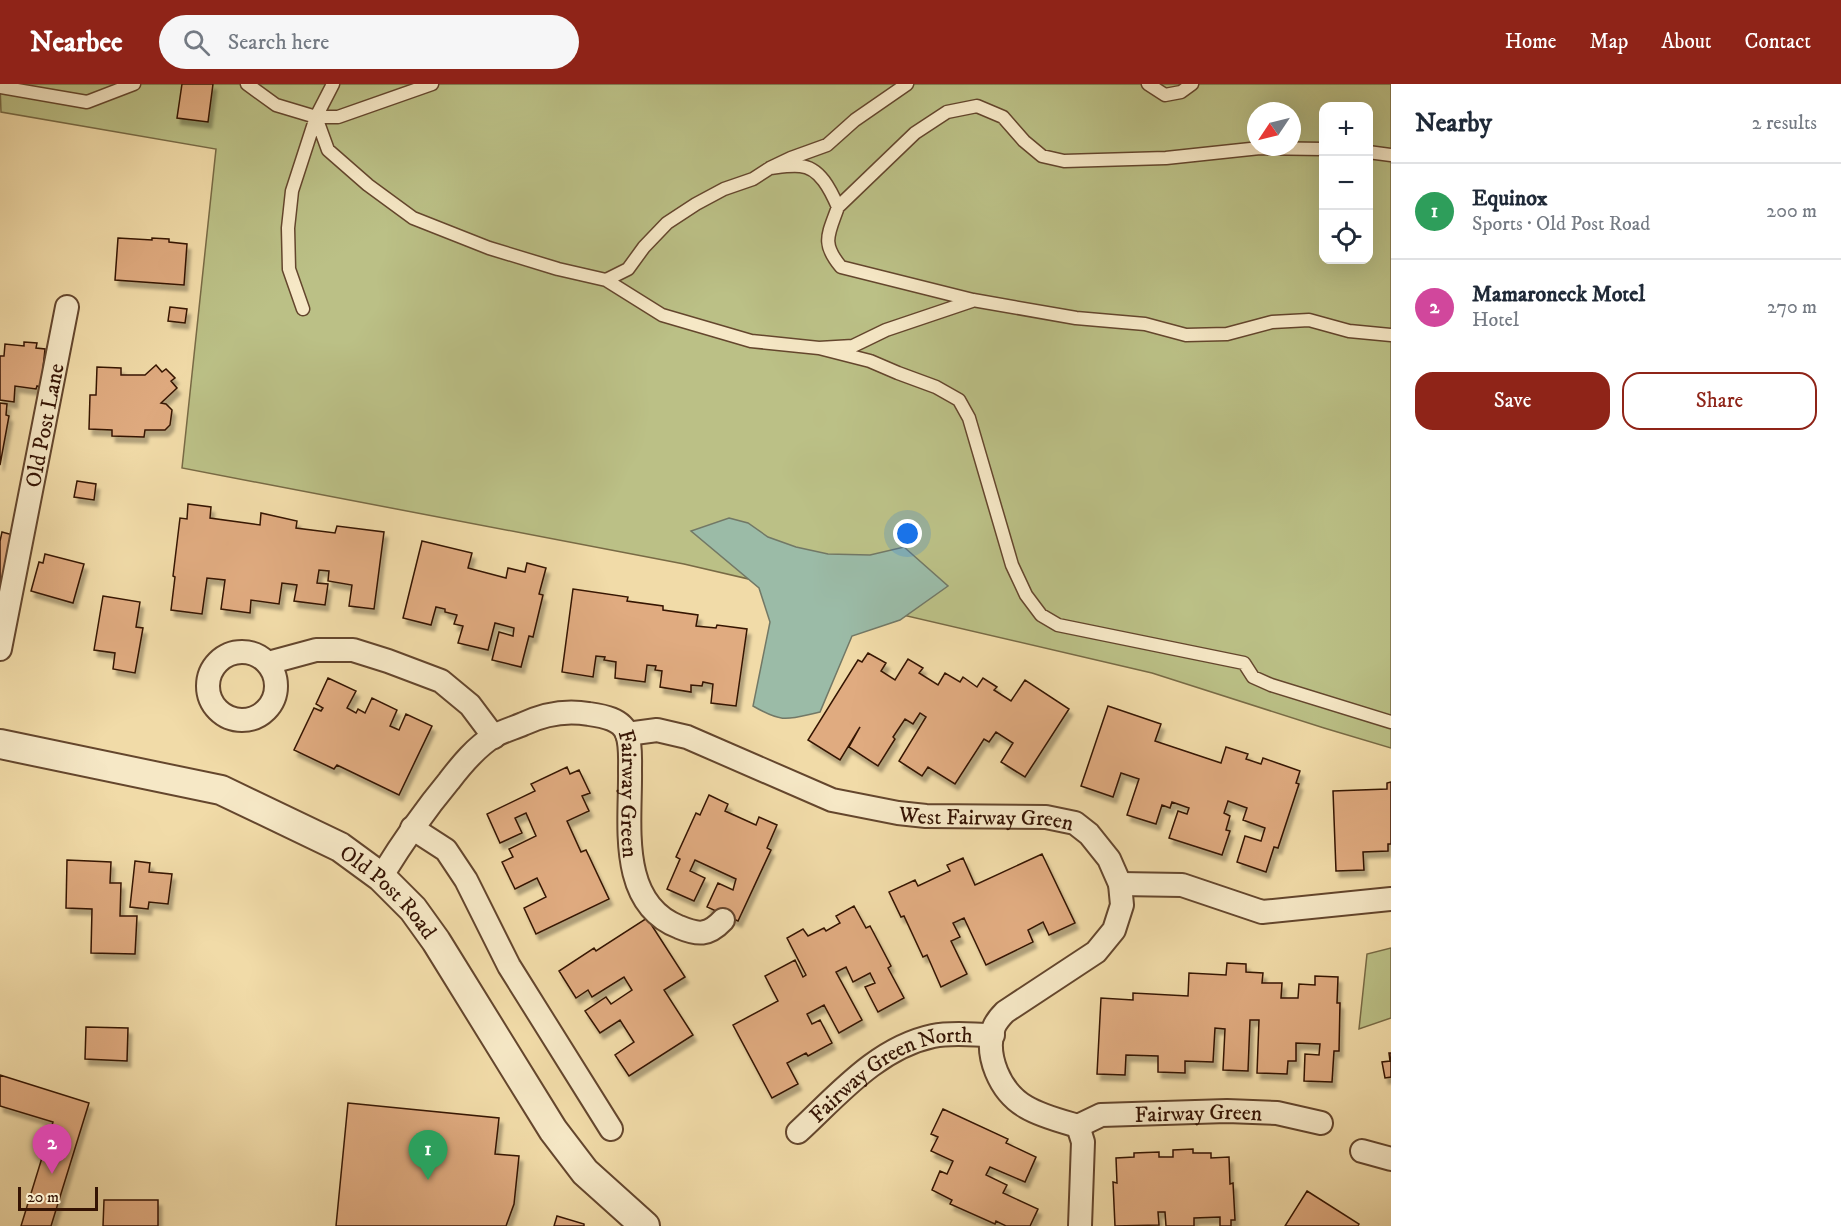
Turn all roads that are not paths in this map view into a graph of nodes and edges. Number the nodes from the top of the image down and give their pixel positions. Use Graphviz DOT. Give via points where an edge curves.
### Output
graph roads {
  1 [pos="134,84"];
  2 [pos="246,84"];
  3 [pos="333,84"];
  4 [pos="432,84"];
  5 [pos="907,84"];
  6 [pos="1149,84"];
  7 [pos="1192,84"];
  8 [pos="0,87"];
  9 [pos="316,117"];
  10 [pos="1319,149"];
  11 [pos="1373,153"];
  12 [pos="1391,155"];
  13 [pos="770,168"];
  14 [pos="838,207"];
  15 [pos="606,280"];
  16 [pos="973,300"];
  17 [pos="67,307"];
  18 [pos="303,309"];
  19 [pos="1391,335"];
  20 [pos="819,348"];
  21 [pos="0,649"];
  22 [pos="268,663"];
  23 [pos="1391,722"];
  24 [pos="627,734"];
  25 [pos="494,737"];
  26 [pos="0,744"];
  27 [pos="412,828"];
  28 [pos="381,877"];
  29 [pos="1120,884"];
  30 [pos="1391,899"];
  31 [pos="723,920"];
  32 [pos="993,1035"];
  33 [pos="1321,1123"];
  34 [pos="1078,1126"];
  35 [pos="610,1129"];
  36 [pos="798,1132"];
  37 [pos="1362,1150"];
  38 [pos="1391,1159"];
  39 [pos="645,1226"];
  40 [pos="1080,1226"];
  1 -- 8 [label="lane" via="87,102"];
  2 -- 9 [label="lane" via="276,105"];
  3 -- 9 [label="lane"];
  4 -- 9 [label="lane" via="338,117"];
  5 -- 13 [label="lane" via="827,145"];
  6 -- 7 [label="lane" via="1165,95 1181,92"];
  9 -- 15 [label="lane" via="328,150 413,218 489,248"];
  9 -- 18 [label="lane" via="292,191 288,228 289,269"];
  10 -- 14 [label="lane" via="1260,148 1166,158 1064,161 1042,156 1003,117 977,106 947,112 915,133"];
  11 -- 12 [label="lane"];
  13 -- 14 [label="lane" via="802,166 830,188"];
  13 -- 15 [label="lane" via="705,199 668,223 628,269"];
  14 -- 16 [label="lane" via="828,234 829,253 841,267"];
  15 -- 20 [label="lane" via="662,315 752,341"];
  16 -- 19 [label="lane" via="1076,318 1145,324 1186,335 1309,320 1348,331"];
  16 -- 20 [label="lane" via="886,330 853,346"];
  17 -- 21 [label="street, Old Post Lane"];
  20 -- 23 [label="lane" via="870,361 959,400 969,418 1012,565 1026,596 1041,615 1058,625 1244,663 1253,677 1271,685"];
  22 -- 25 [label="street" via="316,650 353,650 388,661 441,681 470,705"];
  24 -- 25 [label="street, Fairway Green" via="622,725 605,717 570,712 532,720"];
  24 -- 29 [label="street, West Fairway Green" via="657,730 687,736 832,800 926,816 1046,817 1075,824 1089,834 1109,859"];
  24 -- 31 [label="street, Fairway Green" via="629,835 640,892 670,924 690,932 705,933"];
  25 -- 27 [label="street, Fairway Green" via="466,759"];
  26 -- 28 [label="street, Old Post Road" via="221,790 340,847"];
  27 -- 28 [label="street, Fairway Green"];
  27 -- 35 [label="street" via="446,850 466,880 509,966"];
  28 -- 39 [label="street, Old Post Road" via="413,909 436,941 553,1130 585,1172"];
  29 -- 30 [label="street" via="1182,885 1262,912"];
  29 -- 32 [label="street, West Fairway Green" via="1122,905 1114,930 1096,952 1005,1012 994,1026"];
  32 -- 34 [label="street" via="990,1052 1008,1090 1025,1107"];
  32 -- 36 [label="street, Fairway Green North" via="933,1036 903,1046 870,1065"];
  33 -- 34 [label="street, Fairway Green" via="1278,1113 1227,1111 1101,1115"];
  34 -- 40 [label="street" via="1083,1142"];
  37 -- 38 [label="street"];
}
